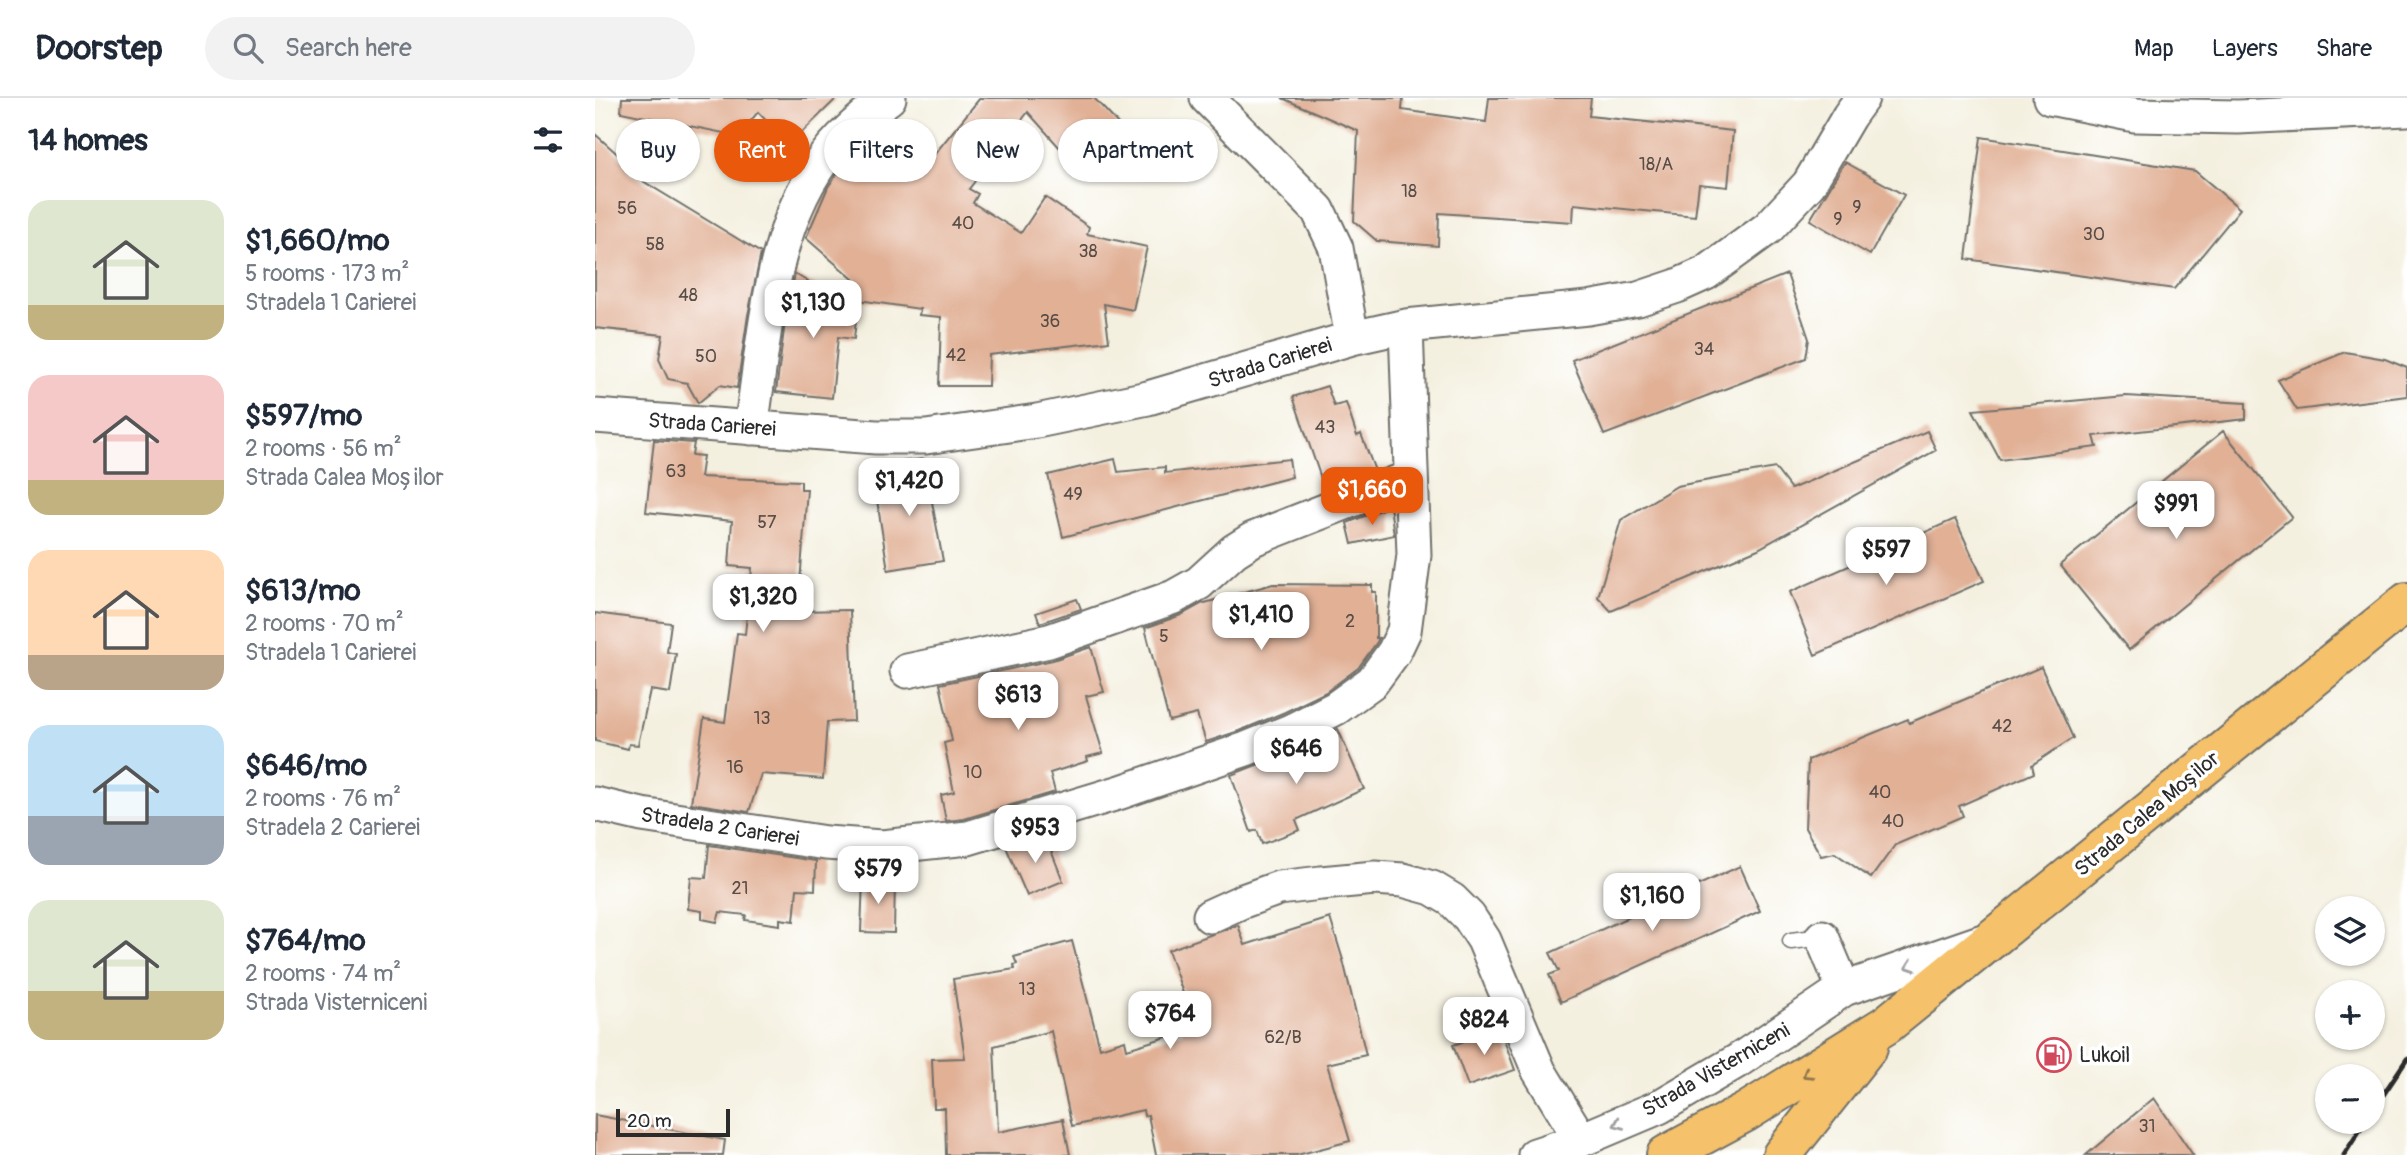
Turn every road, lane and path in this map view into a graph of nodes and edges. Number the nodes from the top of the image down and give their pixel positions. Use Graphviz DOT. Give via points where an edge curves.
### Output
graph roads {
  1 [pos="889,98"];
  2 [pos="1207,98"];
  3 [pos="1862,98"];
  4 [pos="2050,98"];
  5 [pos="2407,108"];
  6 [pos="1406,326"];
  7 [pos="1352,338"];
  8 [pos="595,416"];
  9 [pos="751,428"];
  10 [pos="1411,477"];
  11 [pos="2407,602"];
  12 [pos="907,671"];
  13 [pos="595,803"];
  14 [pos="1210,916"];
  15 [pos="1998,936"];
  16 [pos="1807,939"];
  17 [pos="1844,989"];
  18 [pos="1886,1025"];
  19 [pos="1581,1140"];
  20 [pos="1535,1155"];
  21 [pos="1666,1155"];
  22 [pos="1782,1155"];
  1 -- 9 [label="street" via="832,148 806,186 785,234"];
  2 -- 7 [label="street" via="1318,210 1336,248"];
  3 -- 6 [label="street, Strada Carierei" via="1809,184 1768,228 1706,273 1639,299"];
  4 -- 5 [label="street" via="2135,115 2238,117"];
  6 -- 7 [label="street, Strada Carierei"];
  6 -- 10 [label="street, Stradela 2 Carierei"];
  7 -- 9 [label="street, Strada Carierei" via="1193,386 1037,421 926,437"];
  8 -- 9 [label="street, Strada Carierei"];
  10 -- 12 [label="street" via="1253,539 1199,583 1174,597 1049,641"];
  10 -- 13 [label="street, Stradela 2 Carierei" via="1414,555 1404,631 1394,652 1372,682 1336,708 1246,749 968,838 882,847 642,815"];
  11 -- 15 [label="main road, Strada Calea Moșilor"];
  14 -- 19 [label="street" via="1279,888 1321,883 1394,879 1432,888 1452,900 1484,940 1539,1071"];
  15 -- 17 [label="street, Strada Visterniceni, one-way"];
  15 -- 18 [label="main road, Strada Calea Moșilor"];
  16 -- 17 [label="street"];
  17 -- 19 [label="street, Strada Visterniceni, one-way" via="1702,1083"];
  18 -- 21 [label="main road, one-way" via="1747,1112"];
  18 -- 22 [label="main road"];
  19 -- 20 [label="street, Strada Visterniceni"];
}
